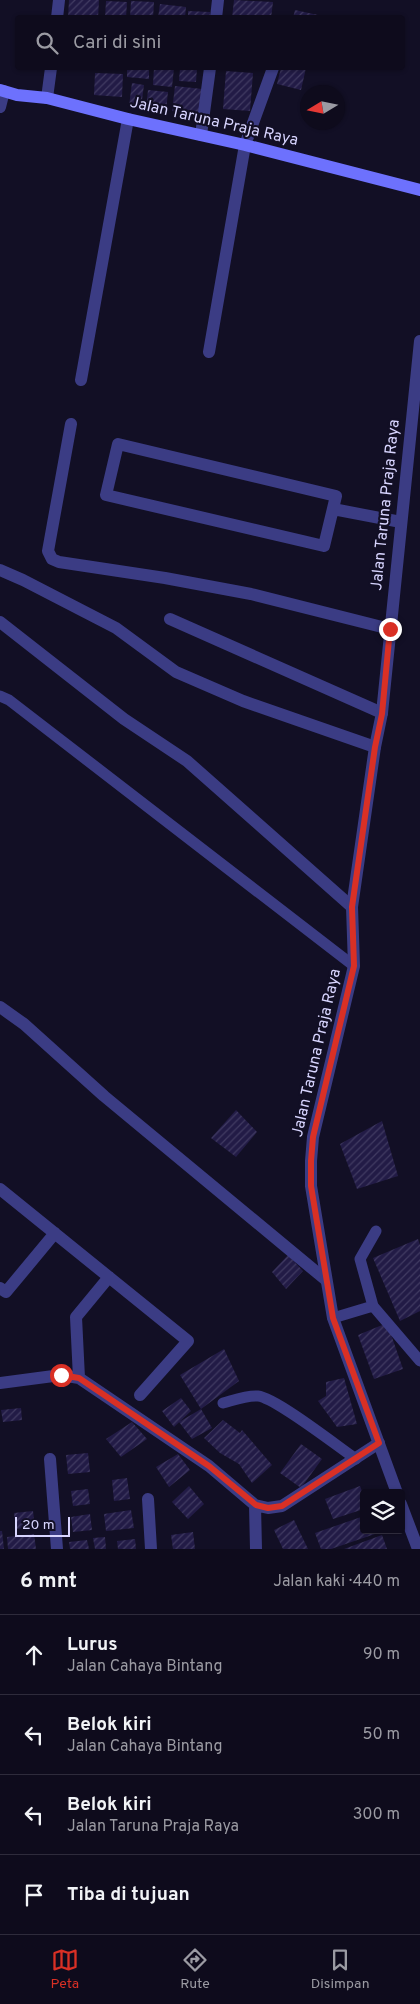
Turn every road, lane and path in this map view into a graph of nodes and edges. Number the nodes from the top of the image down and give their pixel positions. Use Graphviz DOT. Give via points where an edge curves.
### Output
graph roads {
  1 [pos="60,0"];
  2 [pos="218,0"];
  3 [pos="58,15"];
  4 [pos="216,15"];
  5 [pos="51,70"];
  6 [pos="210,70"];
  7 [pos="272,70"];
  8 [pos="2,91"];
  9 [pos="47,98"];
  10 [pos="0,107"];
  11 [pos="128,119"];
  12 [pos="201,135"];
  13 [pos="245,145"];
  14 [pos="420,190"];
  15 [pos="420,341"];
  16 [pos="209,352"];
  17 [pos="81,380"];
  18 [pos="71,424"];
  19 [pos="333,509"];
  20 [pos="401,522"];
  21 [pos="0,570"];
  22 [pos="170,619"];
  23 [pos="0,622"];
  24 [pos="390,629"];
  25 [pos="0,696"];
  26 [pos="382,714"];
  27 [pos="375,747"];
  28 [pos="352,907"];
  29 [pos="354,966"];
  30 [pos="0,1007"];
  31 [pos="0,1189"];
  32 [pos="376,1231"];
  33 [pos="55,1233"];
  34 [pos="109,1277"];
  35 [pos="326,1280"];
  36 [pos="0,1288"];
  37 [pos="372,1306"];
  38 [pos="333,1318"];
  39 [pos="420,1361"];
  40 [pos="79,1378"];
  41 [pos="0,1383"];
  42 [pos="140,1395"];
  43 [pos="224,1403"];
  44 [pos="379,1443"];
  45 [pos="50,1459"];
  46 [pos="356,1459"];
  47 [pos="396,1489"];
  48 [pos="148,1499"];
  49 [pos="256,1505"];
  50 [pos="405,1515"];
  51 [pos="57,1549"];
  52 [pos="151,1549"];
  53 [pos="256,1549"];
  54 [pos="418,1549"];
  1 -- 3 [label="street"];
  2 -- 4 [label="street"];
  5 -- 9 [label="street"];
  6 -- 12 [label="street"];
  7 -- 13 [label="street"];
  8 -- 9 [label="main road, Jalan Taruna Praja Raya"];
  8 -- 10 [label="street"];
  9 -- 11 [label="main road, Jalan Taruna Praja Raya"];
  11 -- 12 [label="main road, Jalan Taruna Praja Raya"];
  11 -- 17 [label="street"];
  12 -- 13 [label="main road, Jalan Taruna Praja Raya"];
  13 -- 14 [label="main road, Jalan Taruna Praja Raya"];
  13 -- 16 [label="street"];
  15 -- 20 [label="street, Jalan Taruna Praja Raya"];
  18 -- 24 [label="street" via="48,551 52,559 251,594"];
  19 -- 19 [label="street" via="324,546 106,495 118,444 336,496"];
  19 -- 20 [label="street"];
  20 -- 24 [label="street, Jalan Taruna Praja Raya"];
  21 -- 27 [label="street" via="116,628 176,672 243,701"];
  22 -- 26 [label="street"];
  23 -- 28 [label="street" via="124,719 187,761"];
  24 -- 26 [label="street, Jalan Taruna Praja Raya"];
  25 -- 29 [label="lane" via="10,700"];
  26 -- 27 [label="street, Jalan Taruna Praja Raya"];
  27 -- 28 [label="street, Jalan Taruna Praja Raya"];
  28 -- 29 [label="street, Jalan Taruna Praja Raya"];
  29 -- 35 [label="street, Jalan Taruna Praja Raya" via="313,1137 311,1186"];
  30 -- 35 [label="street"];
  31 -- 33 [label="street"];
  32 -- 37 [label="lane" via="360,1259"];
  33 -- 34 [label="street"];
  33 -- 36 [label="street" via="6,1292"];
  34 -- 40 [label="street" via="76,1317"];
  34 -- 42 [label="street" via="188,1340"];
  35 -- 38 [label="street, Jalan Taruna Praja Raya"];
  37 -- 38 [label="lane"];
  37 -- 39 [label="lane"];
  38 -- 44 [label="street, Jalan Taruna Praja Raya"];
  40 -- 41 [label="street" via="61,1375"];
  40 -- 49 [label="street" via="209,1466"];
  43 -- 46 [label="lane" via="258,1396 275,1403"];
  44 -- 46 [label="street"];
  44 -- 47 [label="street, Jalan Taruna Praja Raya"];
  45 -- 51 [label="street"];
  46 -- 49 [label="street" via="282,1506 268,1508"];
  48 -- 52 [label="street"];
  49 -- 53 [label="street"];
  50 -- 54 [label="street"];
}
